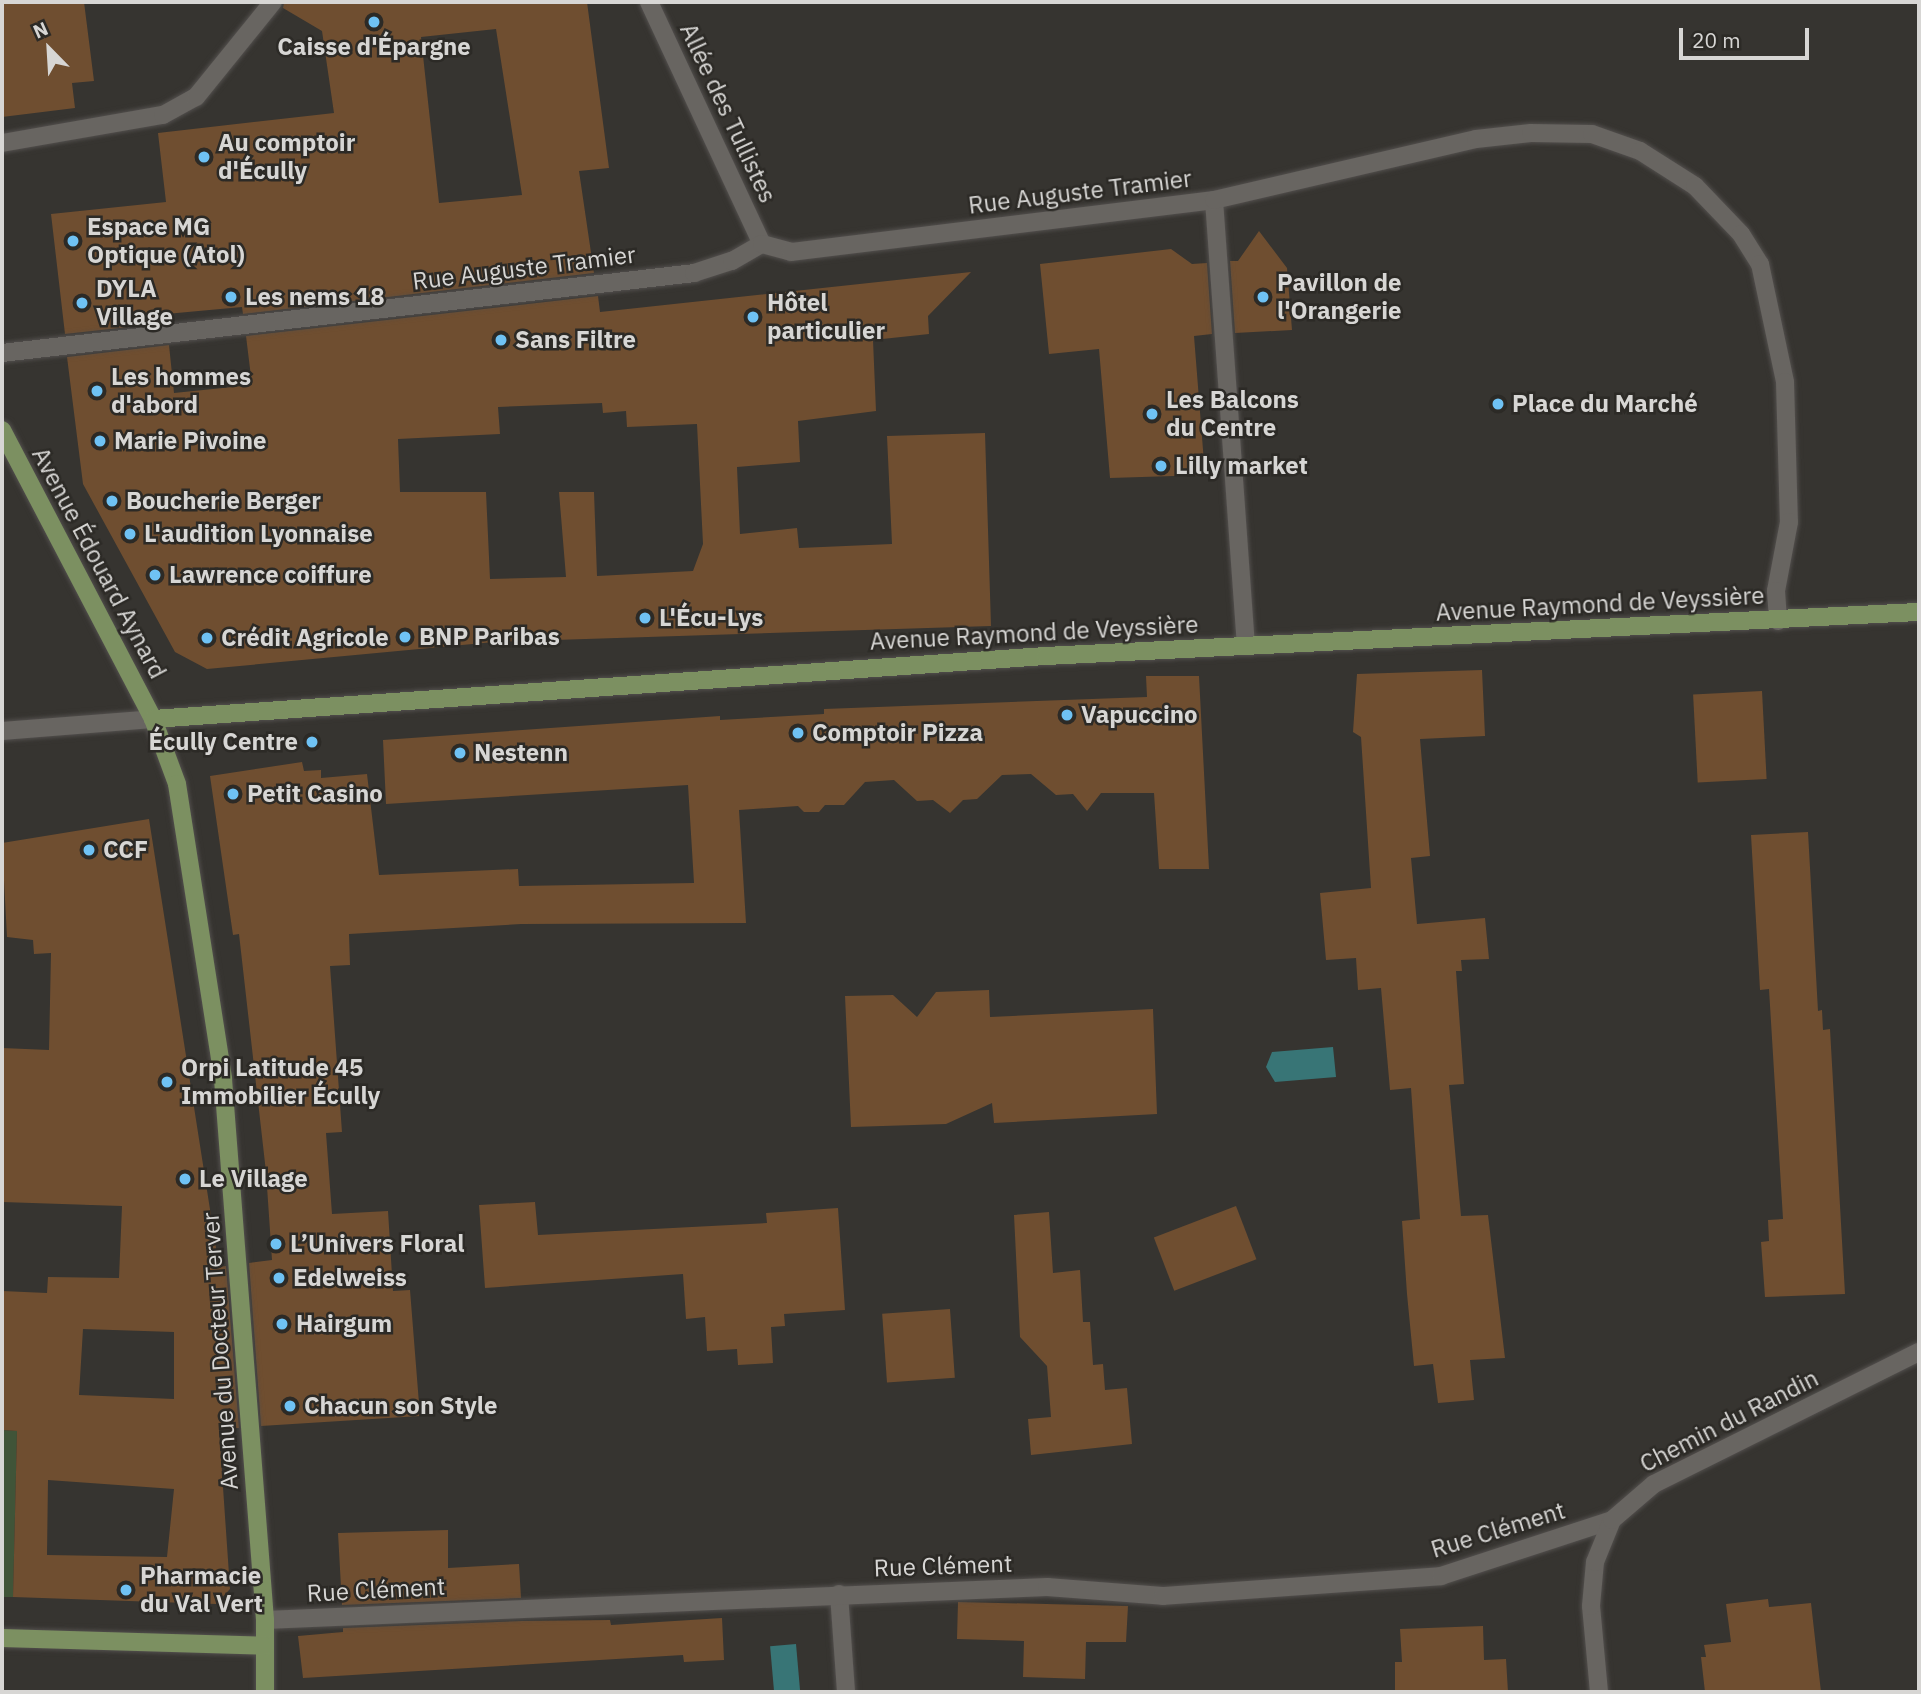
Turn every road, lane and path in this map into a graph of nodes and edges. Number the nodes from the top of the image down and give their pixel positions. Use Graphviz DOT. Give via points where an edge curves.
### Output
graph roads {
  1 [pos="273,2"];
  2 [pos="649,2"];
  3 [pos="2,143"];
  4 [pos="1214,200"];
  5 [pos="762,244"];
  6 [pos="2,353"];
  7 [pos="2,430"];
  8 [pos="1919,612"];
  9 [pos="1778,621"];
  10 [pos="1246,645"];
  11 [pos="153,719"];
  12 [pos="2,731"];
  13 [pos="1919,1352"];
  14 [pos="1612,1520"];
  15 [pos="839,1594"];
  16 [pos="265,1619"];
  17 [pos="2,1638"];
  18 [pos="265,1646"];
  19 [pos="265,1692"];
  20 [pos="846,1692"];
  21 [pos="1600,1692"];
  1 -- 3 [label="street" via="196,97 163,115"];
  2 -- 5 [label="street, Allée des Tullistes"];
  4 -- 5 [label="street, Rue Auguste Tramier" via="790,252"];
  4 -- 9 [label="street, Rue Auguste Tramier" via="1476,139 1531,133 1592,134 1640,151 1695,186 1741,234 1759,264 1786,382 1789,522 1776,591"];
  4 -- 10 [label="street"];
  5 -- 6 [label="street, Rue Auguste Tramier" via="732,261 694,273"];
  7 -- 11 [label="main road, Avenue Édouard Aynard"];
  8 -- 9 [label="main road, Avenue Raymond de Veyssière"];
  9 -- 10 [label="main road, Avenue Raymond de Veyssière"];
  10 -- 11 [label="main road, Avenue Raymond de Veyssière"];
  11 -- 12 [label="street"];
  11 -- 16 [label="main road, Avenue du Docteur Terver" via="178,792 223,1079"];
  13 -- 14 [label="street, Chemin du Randin" via="1654,1484"];
  14 -- 15 [label="street, Rue Clément" via="1441,1576 1164,1596 1047,1587"];
  14 -- 21 [label="street, Chemin du Randin" via="1595,1562 1593,1584"];
  15 -- 16 [label="street, Rue Clément"];
  15 -- 20 [label="street"];
  16 -- 18 [label="main road, Avenue du Docteur Terver"];
  17 -- 18 [label="main road"];
  18 -- 19 [label="main road, Avenue du Docteur Terver"];
}
